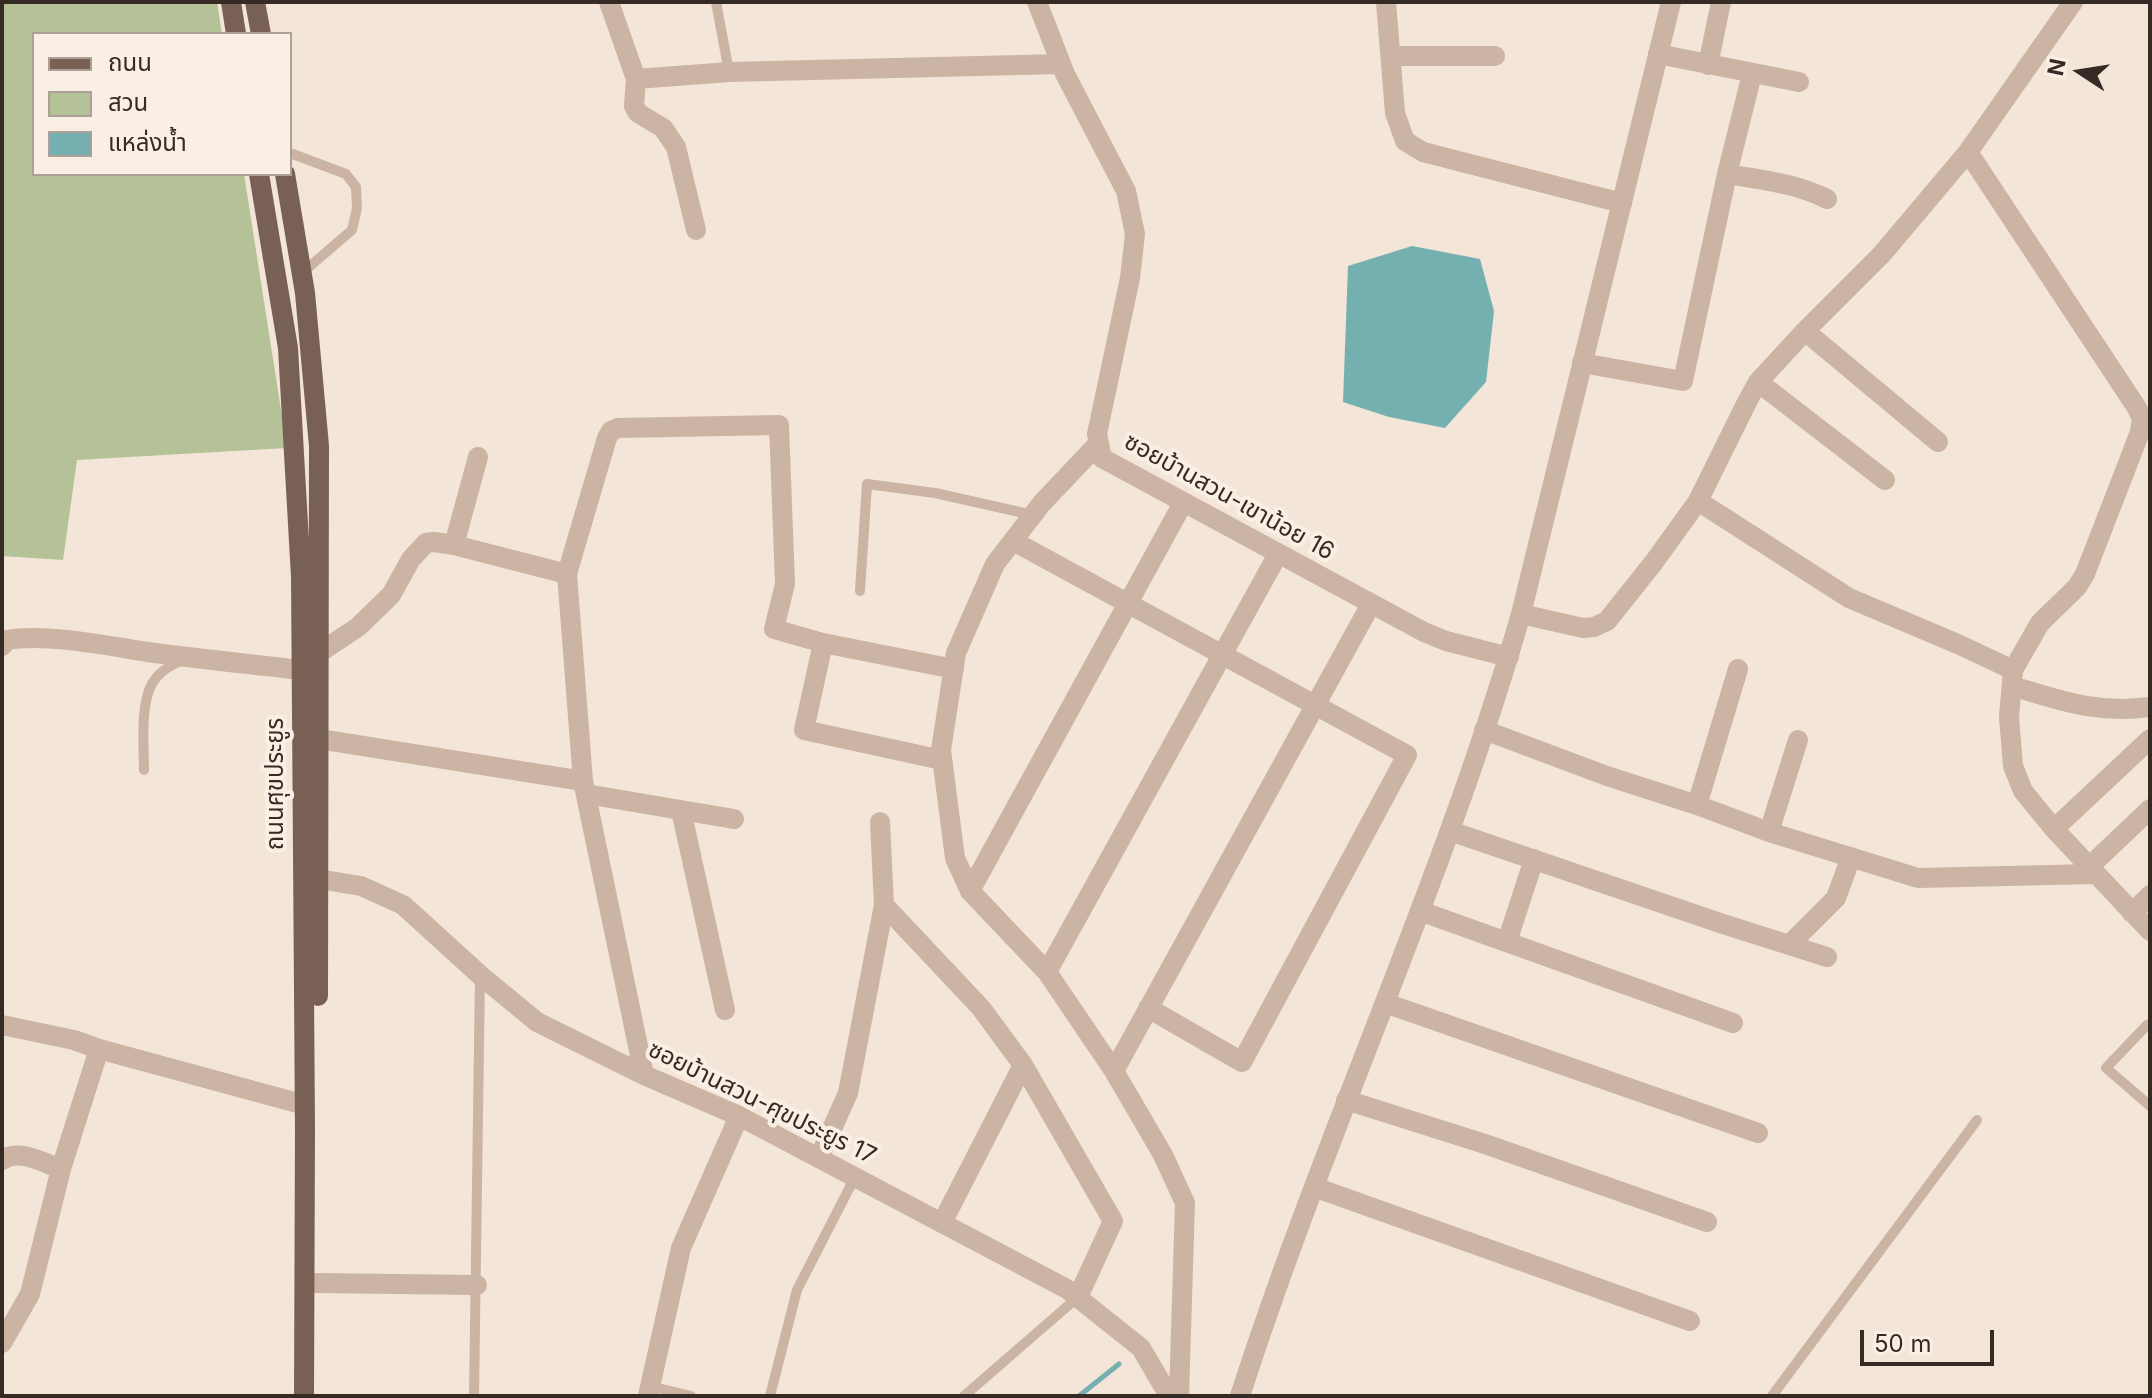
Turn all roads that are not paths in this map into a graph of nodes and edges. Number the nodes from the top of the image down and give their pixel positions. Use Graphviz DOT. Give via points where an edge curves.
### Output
graph roads {
  1 [pos="231,2"];
  2 [pos="255,2"];
  3 [pos="609,2"];
  4 [pos="716,2"];
  5 [pos="1037,2"];
  6 [pos="1386,2"];
  7 [pos="1671,2"];
  8 [pos="1721,2"];
  9 [pos="2073,2"];
  10 [pos="236,32"];
  11 [pos="261,32"];
  12 [pos="1658,54"];
  13 [pos="1391,56"];
  14 [pos="1495,56"];
  15 [pos="1061,64"];
  16 [pos="1708,65"];
  17 [pos="729,72"];
  18 [pos="1752,74"];
  19 [pos="636,79"];
  20 [pos="1799,82"];
  21 [pos="1968,152"];
  22 [pos="292,154"];
  23 [pos="1727,174"];
  24 [pos="259,176"];
  25 [pos="285,176"];
  26 [pos="1827,199"];
  27 [pos="1622,203"];
  28 [pos="696,230"];
  29 [pos="302,274"];
  30 [pos="1805,331"];
  31 [pos="1582,363"];
  32 [pos="1758,382"];
  33 [pos="1938,442"];
  34 [pos="1099,443"];
  35 [pos="478,457"];
  36 [pos="1885,480"];
  37 [pos="1698,501"];
  38 [pos="1183,503"];
  39 [pos="1033,515"];
  40 [pos="1013,541"];
  41 [pos="454,545"];
  42 [pos="1278,554"];
  43 [pos="567,574"];
  44 [pos="860,591"];
  45 [pos="1128,603"];
  46 [pos="1371,604"];
  47 [pos="1521,614"];
  48 [pos="823,643"];
  49 [pos="2,646"];
  50 [pos="319,653"];
  51 [pos="1223,655"];
  52 [pos="187,657"];
  53 [pos="1509,657"];
  54 [pos="954,669"];
  55 [pos="1738,669"];
  56 [pos="301,670"];
  57 [pos="2012,678"];
  58 [pos="1315,705"];
  59 [pos="2150,707"];
  60 [pos="1484,730"];
  61 [pos="319,739"];
  62 [pos="2150,739"];
  63 [pos="1798,740"];
  64 [pos="942,760"];
  65 [pos="144,770"];
  66 [pos="584,788"];
  67 [pos="1697,805"];
  68 [pos="2150,809"];
  69 [pos="681,810"];
  70 [pos="734,819"];
  71 [pos="880,822"];
  72 [pos="2054,829"];
  73 [pos="1450,831"];
  74 [pos="1769,832"];
  75 [pos="1851,857"];
  76 [pos="1534,859"];
  77 [pos="2092,871"];
  78 [pos="318,879"];
  79 [pos="970,891"];
  80 [pos="2150,895"];
  81 [pos="884,905"];
  82 [pos="1420,911"];
  83 [pos="2132,913"];
  84 [pos="2150,931"];
  85 [pos="1507,942"];
  86 [pos="1789,945"];
  87 [pos="1827,957"];
  88 [pos="1047,972"];
  89 [pos="480,975"];
  90 [pos="1385,1003"];
  91 [pos="1148,1008"];
  92 [pos="725,1010"];
  93 [pos="1733,1023"];
  94 [pos="2,1025"];
  95 [pos="2150,1027"];
  96 [pos="99,1049"];
  97 [pos="1023,1065"];
  98 [pos="1114,1071"];
  99 [pos="644,1075"];
  100 [pos="1346,1100"];
  101 [pos="305,1105"];
  102 [pos="2150,1106"];
  103 [pos="739,1116"];
  104 [pos="1977,1120"];
  105 [pos="1758,1133"];
  106 [pos="819,1158"];
  107 [pos="2,1160"];
  108 [pos="61,1169"];
  109 [pos="855,1177"];
  110 [pos="1314,1187"];
  111 [pos="1707,1222"];
  112 [pos="942,1223"];
  113 [pos="316,1283"];
  114 [pos="477,1285"];
  115 [pos="1078,1297"];
  116 [pos="2,1308"];
  117 [pos="23,1308"];
  118 [pos="1690,1321"];
  119 [pos="2,1343"];
  120 [pos="649,1391"];
  121 [pos="304,1396"];
  122 [pos="316,1396"];
  123 [pos="474,1396"];
  124 [pos="691,1396"];
  125 [pos="770,1396"];
  126 [pos="964,1396"];
  127 [pos="1169,1396"];
  128 [pos="1179,1396"];
  129 [pos="1240,1396"];
  130 [pos="1772,1396"];
  1 -- 10 [label="main road"];
  2 -- 11 [label="main road"];
  3 -- 19 [label="street"];
  4 -- 17 [label="lane"];
  5 -- 15 [label="street, ซอยบ้านสวน-เขาน้อย 16"];
  6 -- 13 [label="street"];
  7 -- 12 [label="street"];
  8 -- 16 [label="street"];
  9 -- 21 [label="street"];
  12 -- 16 [label="street"];
  12 -- 27 [label="street"];
  13 -- 14 [label="street"];
  13 -- 27 [label="street" via="1395,113 1405,141 1423,152"];
  15 -- 17 [label="street"];
  15 -- 34 [label="street, ซอยบ้านสวน-เขาน้อย 16" via="1126,191 1135,234"];
  16 -- 18 [label="street"];
  17 -- 19 [label="street"];
  18 -- 20 [label="street"];
  18 -- 23 [label="street"];
  19 -- 28 [label="street" via="638,113 663,128 676,147"];
  21 -- 30 [label="street" via="1882,254"];
  21 -- 57 [label="street" via="2142,419 2085,574 2040,623"];
  22 -- 29 [label="lane" via="346,174 356,187 352,230"];
  23 -- 26 [label="street" via="1790,185"];
  23 -- 31 [label="street" via="1683,381"];
  24 -- 56 [label="main road, ถนนศุขประยูร" via="288,348"];
  25 -- 29 [label="main road, ถนนศุขประยูร"];
  27 -- 31 [label="street"];
  29 -- 50 [label="main road, ถนนศุขประยูร" via="319,446"];
  30 -- 32 [label="street"];
  30 -- 33 [label="street"];
  31 -- 47 [label="street"];
  32 -- 36 [label="street"];
  32 -- 37 [label="street"];
  34 -- 38 [label="street, ซอยบ้านสวน-เขาน้อย 16" via="1102,458"];
  34 -- 39 [label="street"];
  35 -- 41 [label="street"];
  37 -- 47 [label="street" via="1607,621 1583,628"];
  37 -- 57 [label="street" via="1849,598 1960,645"];
  38 -- 42 [label="street, ซอยบ้านสวน-เขาน้อย 16"];
  38 -- 45 [label="street"];
  39 -- 40 [label="street"];
  39 -- 44 [label="lane" via="867,484"];
  40 -- 45 [label="street"];
  40 -- 54 [label="street" via="995,564"];
  41 -- 43 [label="street"];
  41 -- 50 [label="street" via="426,543 391,595 358,627"];
  42 -- 46 [label="street, ซอยบ้านสวน-เขาน้อย 16"];
  42 -- 51 [label="street"];
  43 -- 48 [label="street" via="611,431 779,425 785,584 774,629"];
  43 -- 66 [label="street"];
  45 -- 51 [label="street"];
  45 -- 79 [label="street"];
  46 -- 53 [label="street, ซอยบ้านสวน-เขาน้อย 16" via="1446,641"];
  46 -- 58 [label="street"];
  47 -- 53 [label="street"];
  48 -- 54 [label="street"];
  48 -- 64 [label="street" via="804,730"];
  49 -- 52 [label="street" via="23,637"];
  50 -- 61 [label="main road, ถนนศุขประยูร"];
  51 -- 58 [label="street"];
  51 -- 88 [label="street"];
  52 -- 56 [label="street"];
  52 -- 65 [label="lane" via="166,668 146,697"];
  53 -- 60 [label="street"];
  54 -- 64 [label="street"];
  55 -- 67 [label="street"];
  56 -- 101 [label="main road, ถนนศุขประยูร"];
  57 -- 59 [label="street" via="2076,706"];
  57 -- 72 [label="street" via="2013,766 2023,791"];
  58 -- 91 [label="street"];
  58 -- 91 [label="street" via="1407,755 1242,1062"];
  60 -- 67 [label="street"];
  60 -- 73 [label="street"];
  61 -- 66 [label="street"];
  61 -- 78 [label="main road, ถนนศุขประยูร"];
  62 -- 72 [label="street"];
  63 -- 74 [label="street"];
  64 -- 79 [label="street" via="955,858"];
  66 -- 69 [label="street"];
  66 -- 99 [label="street"];
  67 -- 74 [label="street"];
  68 -- 77 [label="street"];
  69 -- 70 [label="street"];
  69 -- 92 [label="street"];
  71 -- 81 [label="street"];
  72 -- 77 [label="street"];
  73 -- 76 [label="street"];
  73 -- 82 [label="street"];
  74 -- 75 [label="street"];
  75 -- 77 [label="street" via="1918,878"];
  75 -- 86 [label="street" via="1836,898"];
  76 -- 85 [label="street"];
  76 -- 86 [label="street"];
  77 -- 83 [label="street"];
  78 -- 89 [label="street, ซอยบ้านสวน-ศุขประยูร 17" via="361,886 403,905"];
  78 -- 113 [label="main road, ถนนศุขประยูร"];
  79 -- 88 [label="street"];
  80 -- 83 [label="street"];
  81 -- 97 [label="street" via="981,1008"];
  81 -- 106 [label="street" via="848,1093"];
  82 -- 85 [label="street"];
  82 -- 90 [label="street"];
  83 -- 84 [label="street"];
  85 -- 93 [label="street"];
  86 -- 87 [label="street"];
  88 -- 98 [label="street"];
  89 -- 99 [label="street, ซอยบ้านสวน-ศุขประยูร 17" via="537,1022"];
  89 -- 114 [label="lane"];
  90 -- 100 [label="street"];
  90 -- 105 [label="street"];
  91 -- 98 [label="street"];
  94 -- 96 [label="street"];
  95 -- 102 [label="lane" via="2106,1068"];
  96 -- 101 [label="street"];
  96 -- 108 [label="street"];
  97 -- 112 [label="street"];
  97 -- 115 [label="street" via="1113,1221"];
  98 -- 128 [label="street" via="1185,1203"];
  99 -- 103 [label="street, ซอยบ้านสวน-ศุขประยูร 17"];
  100 -- 110 [label="street"];
  100 -- 111 [label="street"];
  101 -- 121 [label="main road, ถนนศุขประยูร"];
  103 -- 106 [label="street, ซอยบ้านสวน-ศุขประยูร 17"];
  103 -- 120 [label="street" via="681,1248"];
  104 -- 130 [label="lane"];
  106 -- 109 [label="street, ซอยบ้านสวน-ศุขประยูร 17"];
  107 -- 108 [label="street" via="21,1155"];
  108 -- 117 [label="street"];
  109 -- 112 [label="street, ซอยบ้านสวน-ศุขประยูร 17"];
  109 -- 125 [label="lane" via="797,1290"];
  110 -- 118 [label="street"];
  110 -- 129 [label="street"];
  112 -- 115 [label="street, ซอยบ้านสวน-ศุขประยูร 17"];
  113 -- 114 [label="street"];
  113 -- 122 [label="main road, ถนนศุขประยูร"];
  114 -- 123 [label="lane"];
  115 -- 126 [label="lane"];
  115 -- 127 [label="street, ซอยบ้านสวน-ศุขประยูร 17" via="1141,1348"];
  116 -- 117 [label="street"];
  117 -- 119 [label="street"];
  120 -- 124 [label="lane"];
}
